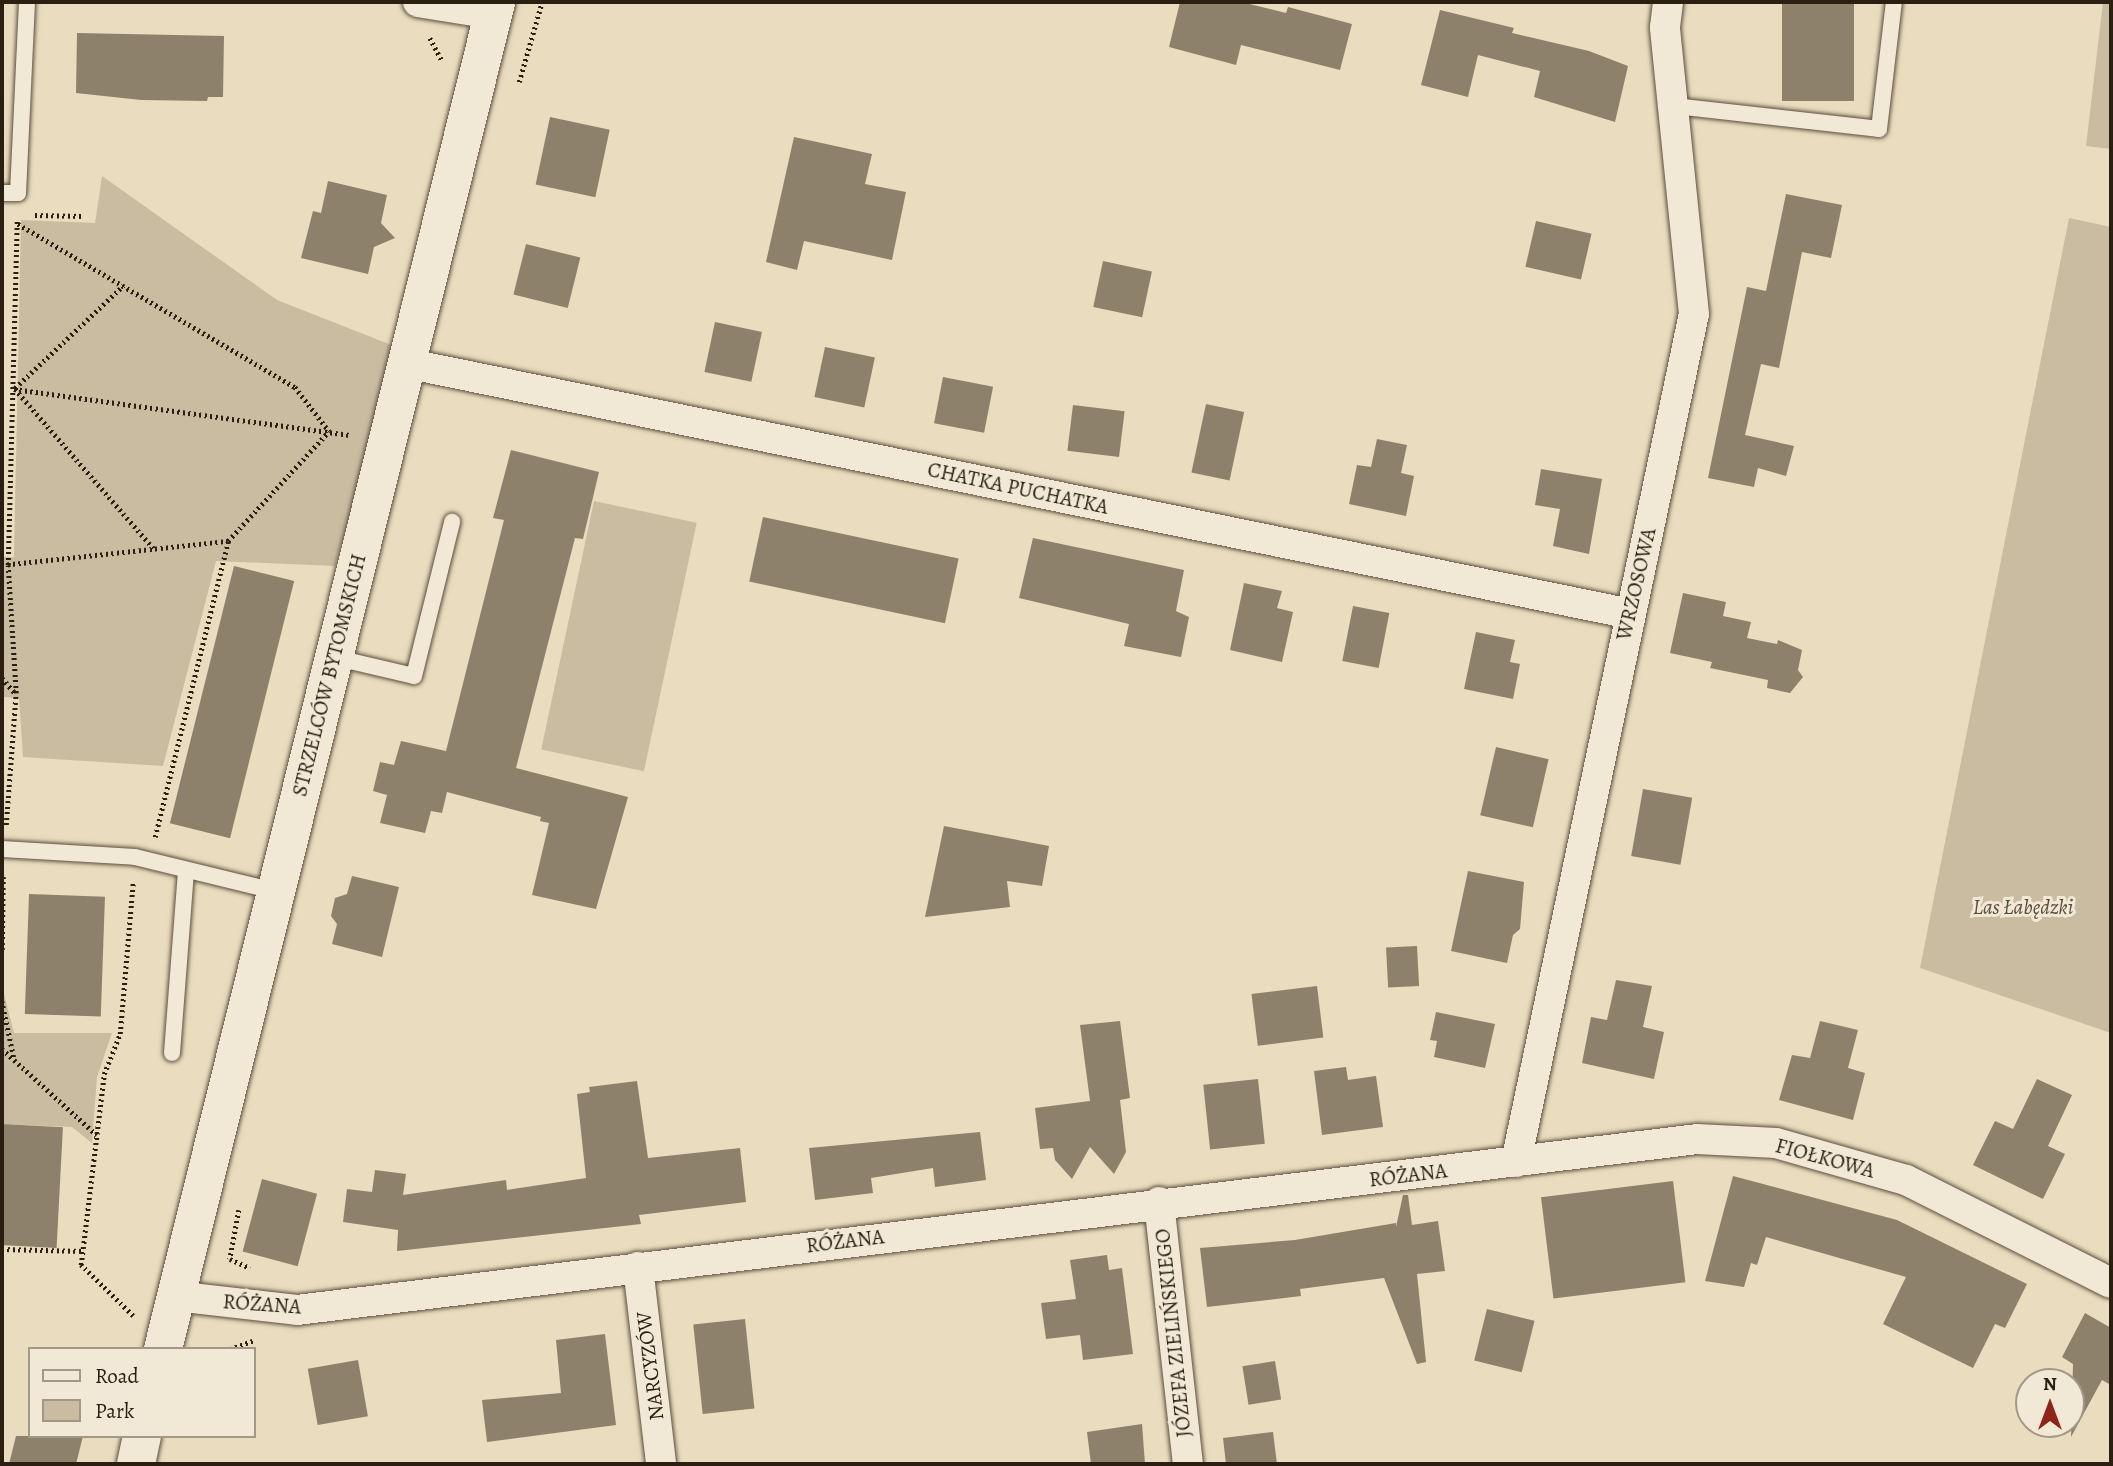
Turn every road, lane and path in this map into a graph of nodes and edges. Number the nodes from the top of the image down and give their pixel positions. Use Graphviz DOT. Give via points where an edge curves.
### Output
graph roads {
  1 [pos="27,2"];
  2 [pos="418,2"];
  3 [pos="1668,2"];
  4 [pos="1894,2"];
  5 [pos="495,8"];
  6 [pos="1675,106"];
  7 [pos="2,193"];
  8 [pos="83,216"];
  9 [pos="17,223"];
  10 [pos="124,286"];
  11 [pos="405,363"];
  12 [pos="14,388"];
  13 [pos="329,431"];
  14 [pos="363,437"];
  15 [pos="452,522"];
  16 [pos="228,541"];
  17 [pos="154,549"];
  18 [pos="5,565"];
  19 [pos="1631,614"];
  20 [pos="333,657"];
  21 [pos="2,678"];
  22 [pos="16,694"];
  23 [pos="156,830"];
  24 [pos="3,849"];
  25 [pos="186,872"];
  26 [pos="133,883"];
  27 [pos="275,891"];
  28 [pos="2,950"];
  29 [pos="2,1001"];
  30 [pos="2,1049"];
  31 [pos="172,1053"];
  32 [pos="14,1060"];
  33 [pos="97,1135"];
  34 [pos="1516,1162"];
  35 [pos="1159,1202"];
  36 [pos="2,1250"];
  37 [pos="83,1251"];
  38 [pos="638,1267"];
  39 [pos="2111,1283"];
  40 [pos="175,1296"];
  41 [pos="152,1336"];
  42 [pos="142,1438"];
  43 [pos="136,1464"];
  44 [pos="662,1464"];
  45 [pos="1188,1464"];
  1 -- 7 [label="lane" via="18,193"];
  2 -- 5 [label="street"];
  3 -- 6 [label="street, WRZOSOWA" via="1665,27"];
  4 -- 6 [label="lane" via="1879,129"];
  5 -- 11 [label="street, STRZELCÓW BYTOMSKICH"];
  6 -- 19 [label="street, WRZOSOWA" via="1694,314"];
  8 -- 9 [label="path" via="18,214"];
  9 -- 10 [label="path"];
  9 -- 12 [label="path"];
  10 -- 12 [label="path"];
  10 -- 13 [label="path" via="295,387"];
  11 -- 19 [label="street, CHATKA PUCHATKA"];
  11 -- 20 [label="street, STRZELCÓW BYTOMSKICH"];
  12 -- 13 [label="path"];
  12 -- 17 [label="path"];
  12 -- 18 [label="path"];
  13 -- 14 [label="path"];
  13 -- 16 [label="path"];
  15 -- 20 [label="lane" via="414,676"];
  16 -- 17 [label="path"];
  16 -- 23 [label="path"];
  17 -- 18 [label="path"];
  18 -- 22 [label="path"];
  19 -- 34 [label="street, WRZOSOWA"];
  20 -- 27 [label="street, STRZELCÓW BYTOMSKICH"];
  21 -- 22 [label="path"];
  22 -- 24 [label="path"];
  24 -- 25 [label="lane" via="135,857"];
  24 -- 28 [label="path"];
  25 -- 27 [label="lane"];
  25 -- 31 [label="lane"];
  26 -- 33 [label="path" via="120,1034 104,1074"];
  27 -- 40 [label="street, STRZELCÓW BYTOMSKICH"];
  29 -- 32 [label="path"];
  30 -- 32 [label="path"];
  32 -- 33 [label="path"];
  33 -- 37 [label="path"];
  34 -- 35 [label="street, RÓŻANA"];
  34 -- 39 [label="street, FIOŁKOWA" via="1697,1139 1776,1143 1906,1180"];
  35 -- 38 [label="street, RÓŻANA"];
  35 -- 45 [label="street, JÓZEFA ZIELIŃSKIEGO"];
  36 -- 37 [label="path"];
  37 -- 41 [label="path" via="81,1265"];
  38 -- 40 [label="street, RÓŻANA" via="297,1310"];
  38 -- 44 [label="street, NARCYZÓW"];
  40 -- 41 [label="street, STRZELCÓW BYTOMSKICH"];
  42 -- 43 [label="street"];
}
